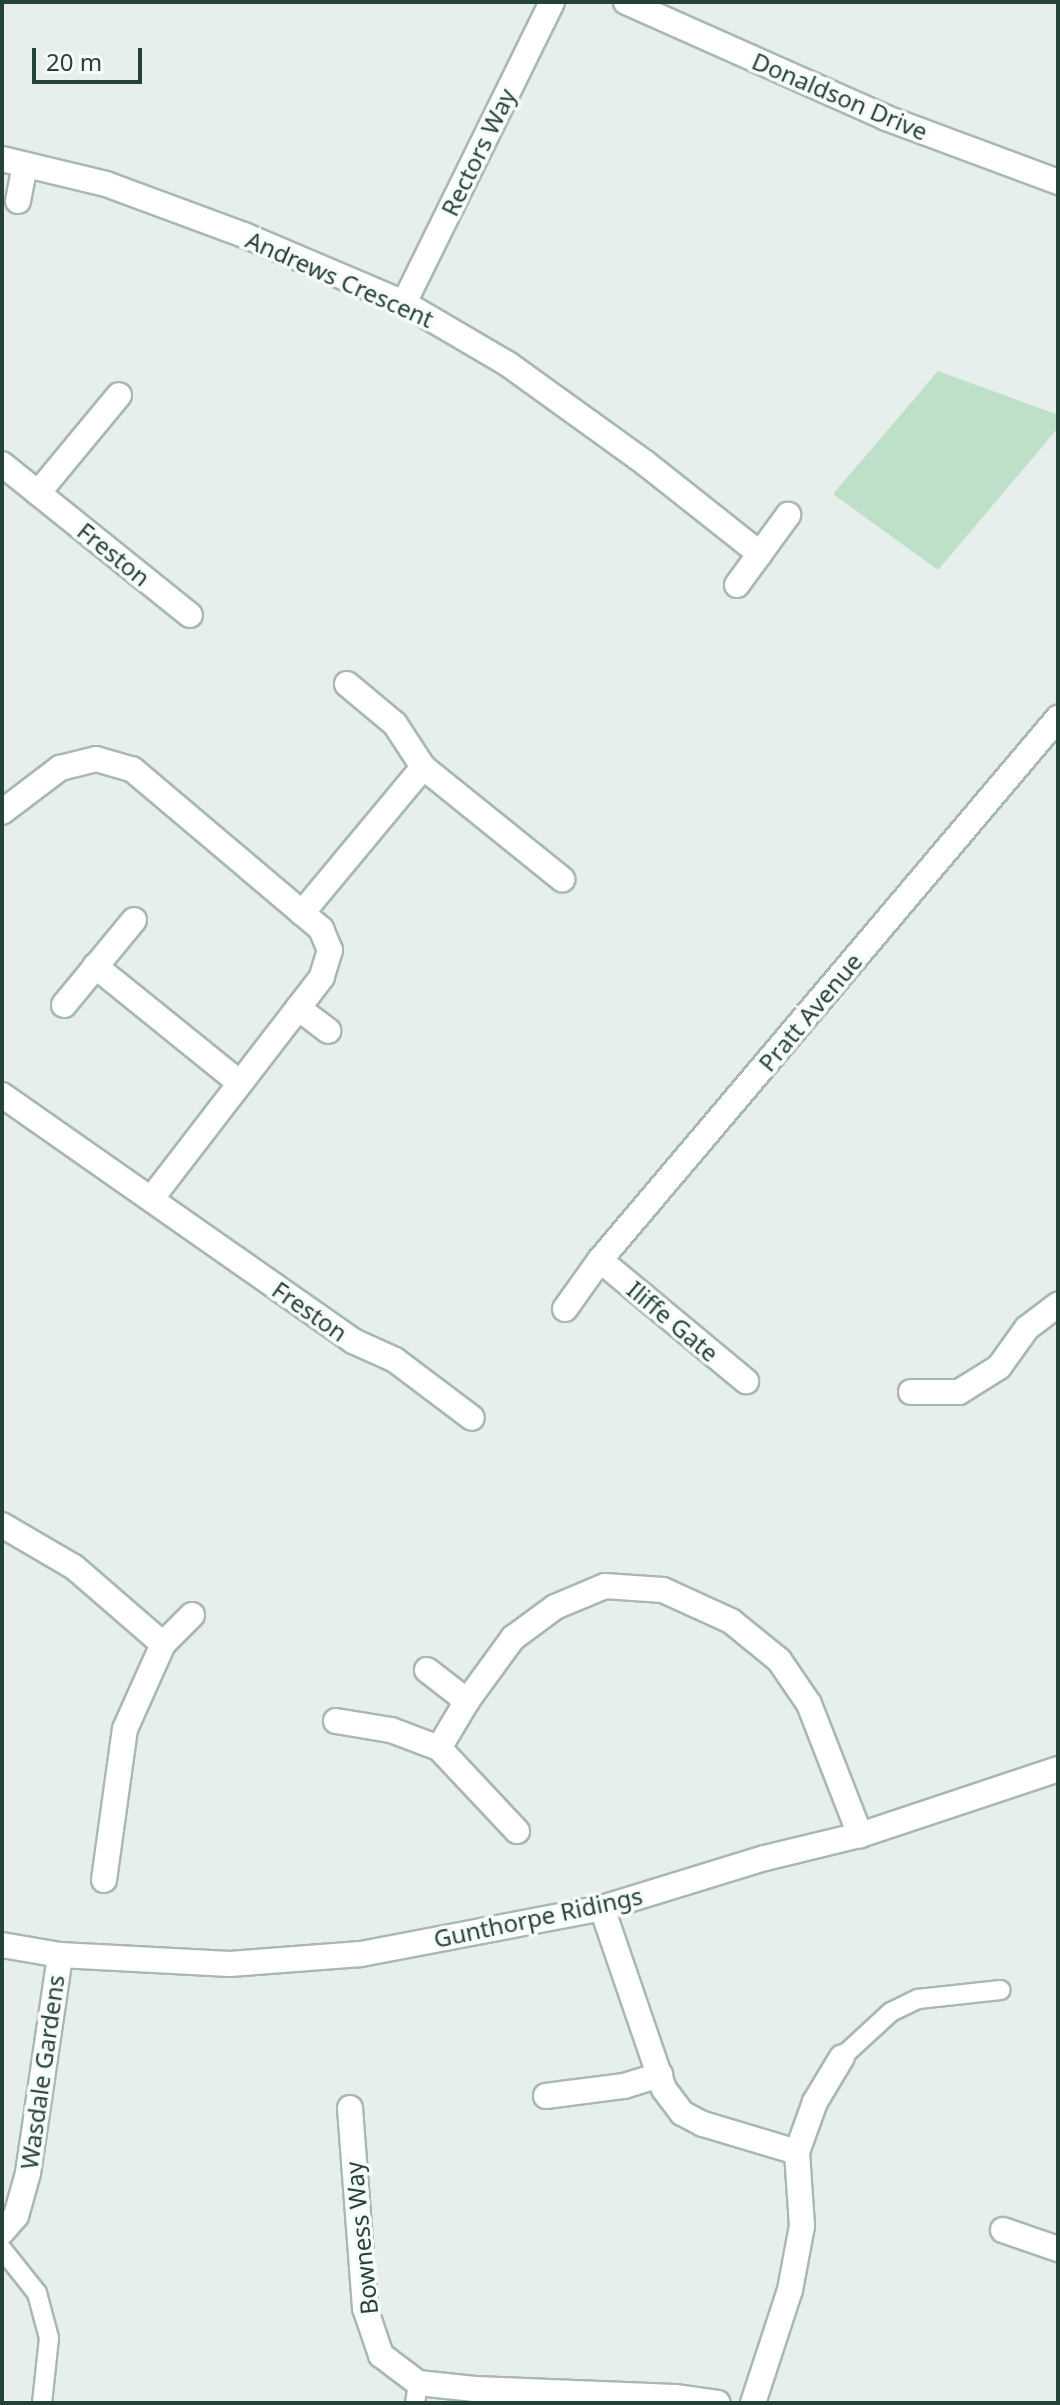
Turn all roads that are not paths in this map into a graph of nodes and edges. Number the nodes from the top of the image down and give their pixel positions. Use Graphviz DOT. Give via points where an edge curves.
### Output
graph roads {
  1 [pos="552,2"];
  2 [pos="626,2"];
  3 [pos="14,162"];
  4 [pos="1058,182"];
  5 [pos="18,201"];
  6 [pos="404,303"];
  7 [pos="119,395"];
  8 [pos="2,464"];
  9 [pos="38,493"];
  10 [pos="788,515"];
  11 [pos="760,554"];
  12 [pos="737,585"];
  13 [pos="190,615"];
  14 [pos="347,684"];
  15 [pos="1058,718"];
  16 [pos="423,767"];
  17 [pos="2,812"];
  18 [pos="562,879"];
  19 [pos="302,913"];
  20 [pos="134,920"];
  21 [pos="95,966"];
  22 [pos="64,1005"];
  23 [pos="298,1008"];
  24 [pos="328,1031"];
  25 [pos="240,1083"];
  26 [pos="2,1095"];
  27 [pos="151,1199"];
  28 [pos="600,1260"];
  29 [pos="1058,1305"];
  30 [pos="565,1309"];
  31 [pos="746,1381"];
  32 [pos="911,1392"];
  33 [pos="472,1418"];
  34 [pos="2,1525"];
  35 [pos="192,1615"];
  36 [pos="163,1644"];
  37 [pos="427,1670"];
  38 [pos="467,1701"];
  39 [pos="336,1721"];
  40 [pos="439,1748"];
  41 [pos="1058,1769"];
  42 [pos="517,1831"];
  43 [pos="860,1835"];
  44 [pos="104,1880"];
  45 [pos="602,1908"];
  46 [pos="2,1945"];
  47 [pos="60,1955"];
  48 [pos="1001,1990"];
  49 [pos="842,2057"];
  50 [pos="660,2075"];
  51 [pos="546,2096"];
  52 [pos="350,2108"];
  53 [pos="797,2152"];
  54 [pos="1003,2230"];
  55 [pos="2,2232"];
  56 [pos="2,2249"];
  57 [pos="1058,2249"];
  58 [pos="416,2393"];
  59 [pos="42,2403"];
  60 [pos="718,2403"];
  61 [pos="753,2403"];
  1 -- 6 [label="street, Rectors Way"];
  2 -- 4 [label="street, Donaldson Drive" via="886,118"];
  3 -- 5 [label="street"];
  3 -- 6 [label="street, Andrews Crescent" via="106,184"];
  6 -- 11 [label="street, Andrews Crescent" via="508,364"];
  7 -- 9 [label="street"];
  8 -- 9 [label="street, Freston"];
  9 -- 13 [label="street, Freston"];
  10 -- 11 [label="street"];
  11 -- 12 [label="street"];
  14 -- 16 [label="street" via="395,724"];
  15 -- 28 [label="street, Pratt Avenue"];
  16 -- 18 [label="street"];
  16 -- 19 [label="street"];
  17 -- 19 [label="street" via="60,768 96,759 132,769"];
  19 -- 23 [label="street" via="321,929 330,950 322,977"];
  20 -- 21 [label="street"];
  21 -- 22 [label="street"];
  21 -- 25 [label="street"];
  23 -- 24 [label="street"];
  23 -- 25 [label="street"];
  25 -- 27 [label="street"];
  26 -- 27 [label="street, Freston"];
  27 -- 33 [label="street, Freston" via="353,1341 395,1360"];
  28 -- 30 [label="street, Pratt Avenue"];
  28 -- 31 [label="street, Iliffe Gate"];
  29 -- 32 [label="street" via="1027,1328 999,1367 959,1392"];
  34 -- 36 [label="street" via="74,1567"];
  35 -- 36 [label="street"];
  36 -- 44 [label="street" via="125,1729"];
  37 -- 38 [label="street"];
  38 -- 40 [label="street"];
  38 -- 43 [label="street" via="513,1638 555,1607 605,1586 663,1590 731,1621 779,1660 809,1704"];
  39 -- 40 [label="street" via="391,1730"];
  40 -- 42 [label="street"];
  41 -- 43 [label="street, Gunthorpe Ridings"];
  43 -- 45 [label="street, Gunthorpe Ridings"];
  45 -- 47 [label="street, Gunthorpe Ridings" via="361,1954 230,1964"];
  45 -- 50 [label="street"];
  46 -- 47 [label="street, Gunthorpe Ridings"];
  47 -- 55 [label="street, Wasdale Gardens" via="28,2173 16,2216"];
  48 -- 49 [label="lane" via="918,1999 891,2012"];
  49 -- 53 [label="street" via="815,2102"];
  50 -- 51 [label="street" via="624,2086"];
  50 -- 53 [label="street" via="682,2113"];
  52 -- 58 [label="street, Bowness Way" via="365,2308 381,2355"];
  53 -- 61 [label="street" via="802,2226 790,2290"];
  54 -- 57 [label="street"];
  56 -- 59 [label="lane" via="37,2293 49,2338"];
  58 -- 60 [label="street, Bowness Way" via="475,2389"];
}
